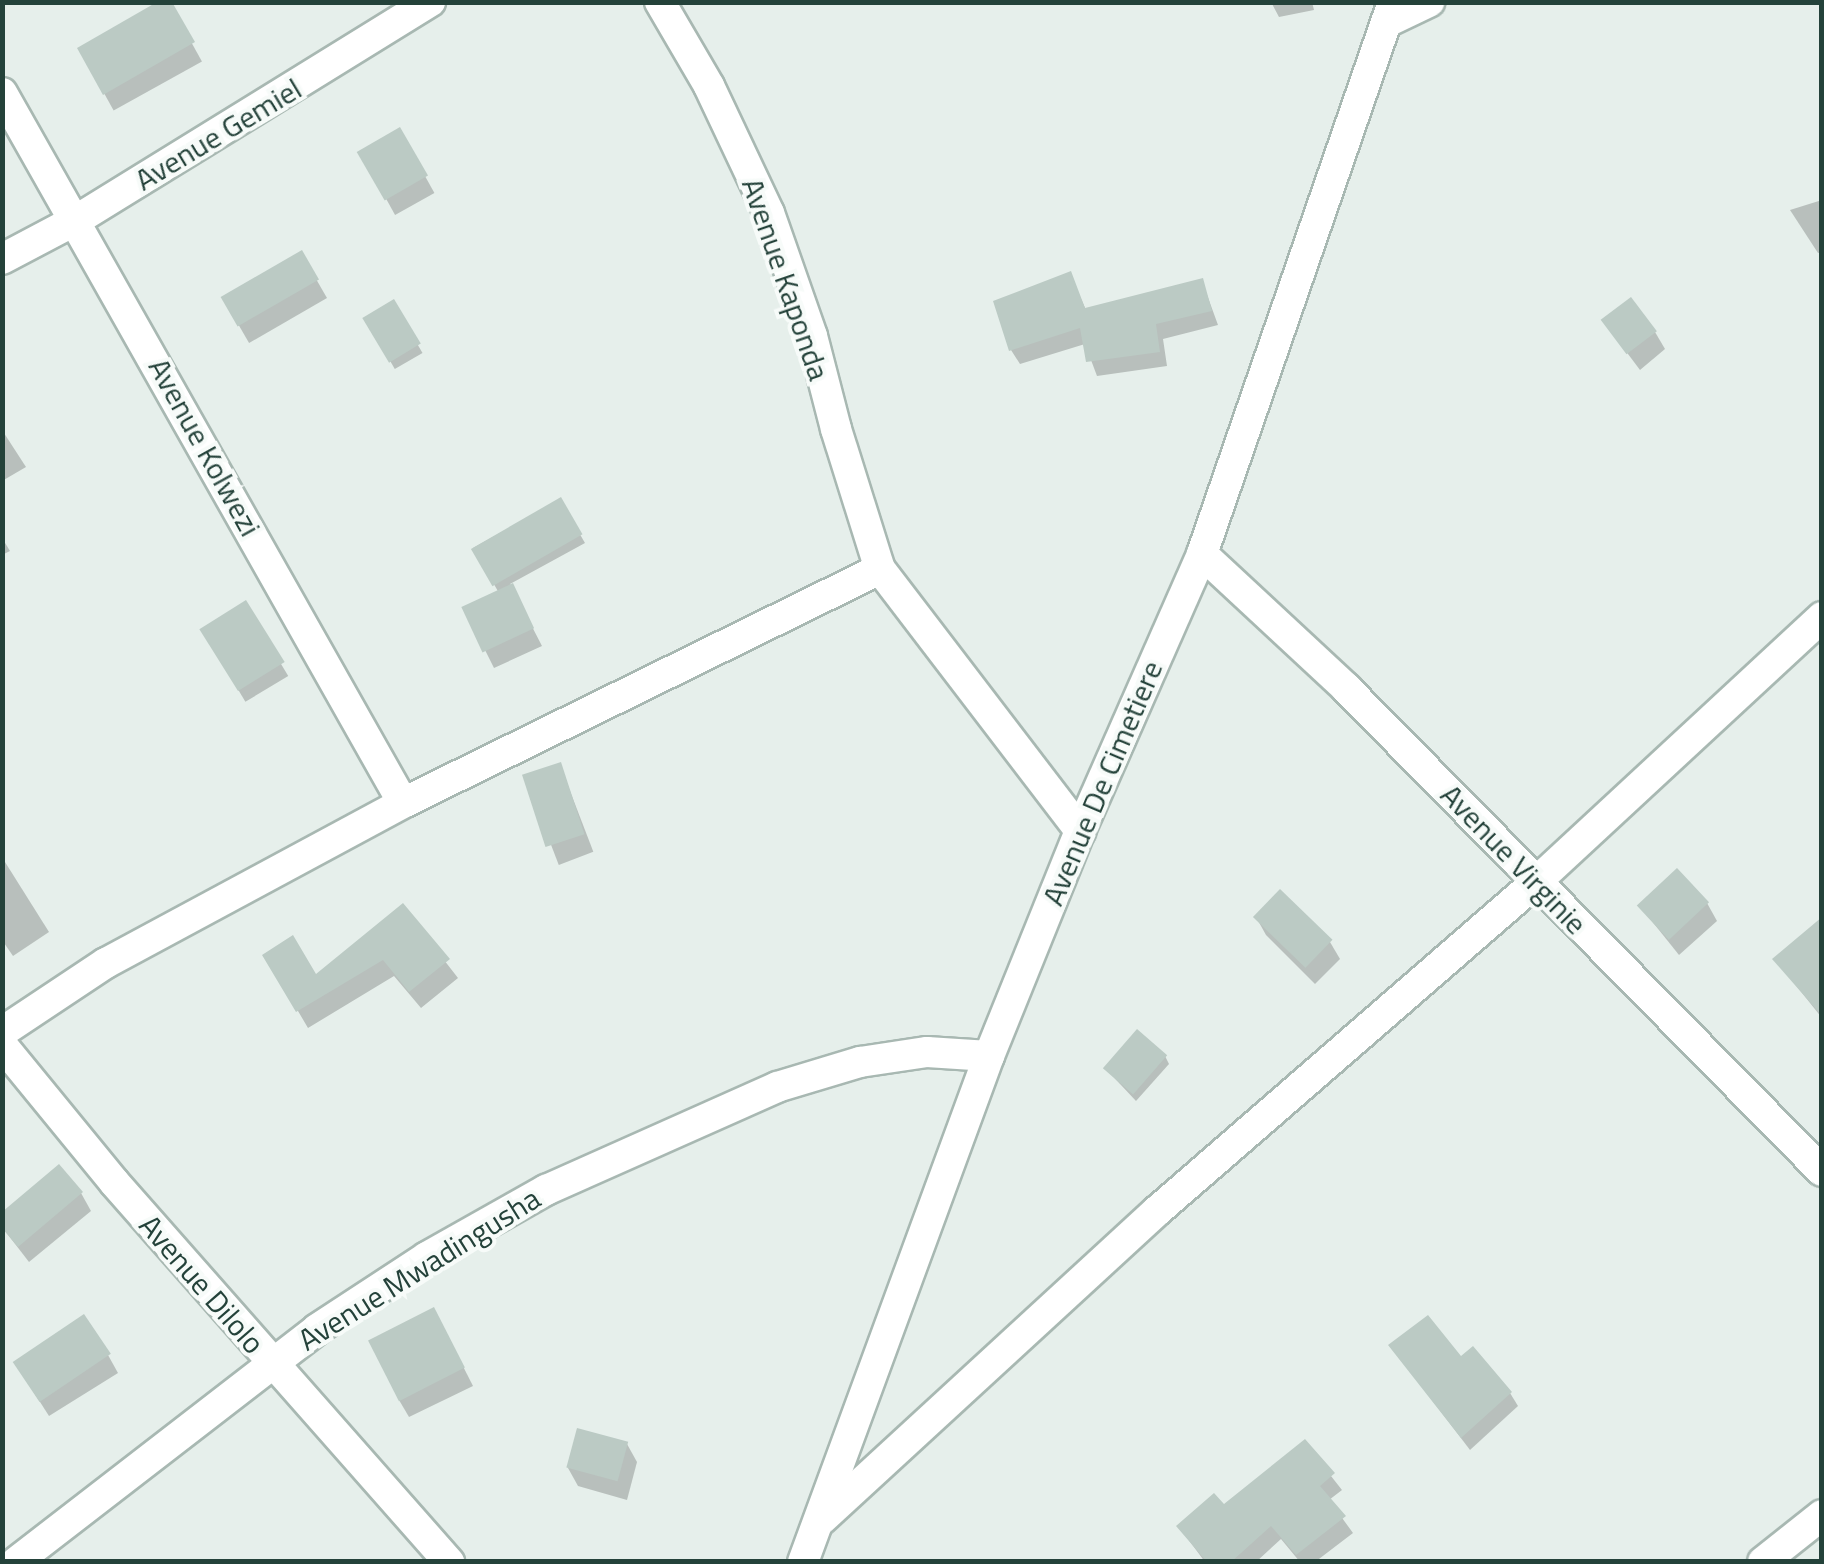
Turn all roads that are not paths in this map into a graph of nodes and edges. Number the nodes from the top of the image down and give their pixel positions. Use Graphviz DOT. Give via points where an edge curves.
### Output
graph roads {
  1 [pos="430,2"];
  2 [pos="660,2"];
  3 [pos="1429,2"];
  4 [pos="1390,12"];
  5 [pos="2,93"];
  6 [pos="78,219"];
  7 [pos="2,259"];
  8 [pos="1202,554"];
  9 [pos="880,569"];
  10 [pos="1822,617"];
  11 [pos="404,804"];
  12 [pos="1080,831"];
  13 [pos="1536,882"];
  14 [pos="2,1032"];
  15 [pos="2,1045"];
  16 [pos="989,1056"];
  17 [pos="1822,1171"];
  18 [pos="271,1364"];
  19 [pos="1822,1514"];
  20 [pos="817,1524"];
  21 [pos="16,1562"];
  22 [pos="449,1562"];
  23 [pos="803,1562"];
  24 [pos="1764,1562"];
  1 -- 6 [label="street, Avenue Gemiel"];
  2 -- 9 [label="street, Avenue Kaponda" via="710,86 768,214 812,336"];
  3 -- 4 [label="street"];
  4 -- 8 [label="street, Avenue De Cimetiere"];
  5 -- 6 [label="street, Avenue Kolwezi"];
  6 -- 7 [label="street, Avenue Gemiel"];
  6 -- 11 [label="street, Avenue Kolwezi"];
  8 -- 12 [label="street, Avenue De Cimetiere"];
  8 -- 13 [label="street, Avenue Virginie" via="1346,688"];
  9 -- 11 [label="street"];
  9 -- 12 [label="street, Avenue Kaponda"];
  10 -- 13 [label="street"];
  11 -- 14 [label="street" via="106,963"];
  12 -- 16 [label="street, Avenue De Cimetiere"];
  13 -- 17 [label="street, Avenue Virginie"];
  13 -- 20 [label="street" via="1157,1211"];
  15 -- 18 [label="street, Avenue Dilolo"];
  16 -- 18 [label="street, Avenue Mwadingusha" via="927,1052 860,1062 776,1087 546,1190 427,1257"];
  16 -- 20 [label="street, Avenue De Cimetiere"];
  18 -- 21 [label="street, Avenue Mwadingusha"];
  18 -- 22 [label="street, Avenue Dilolo"];
  19 -- 24 [label="street"];
  20 -- 23 [label="street, Avenue De Cimetiere"];
}
